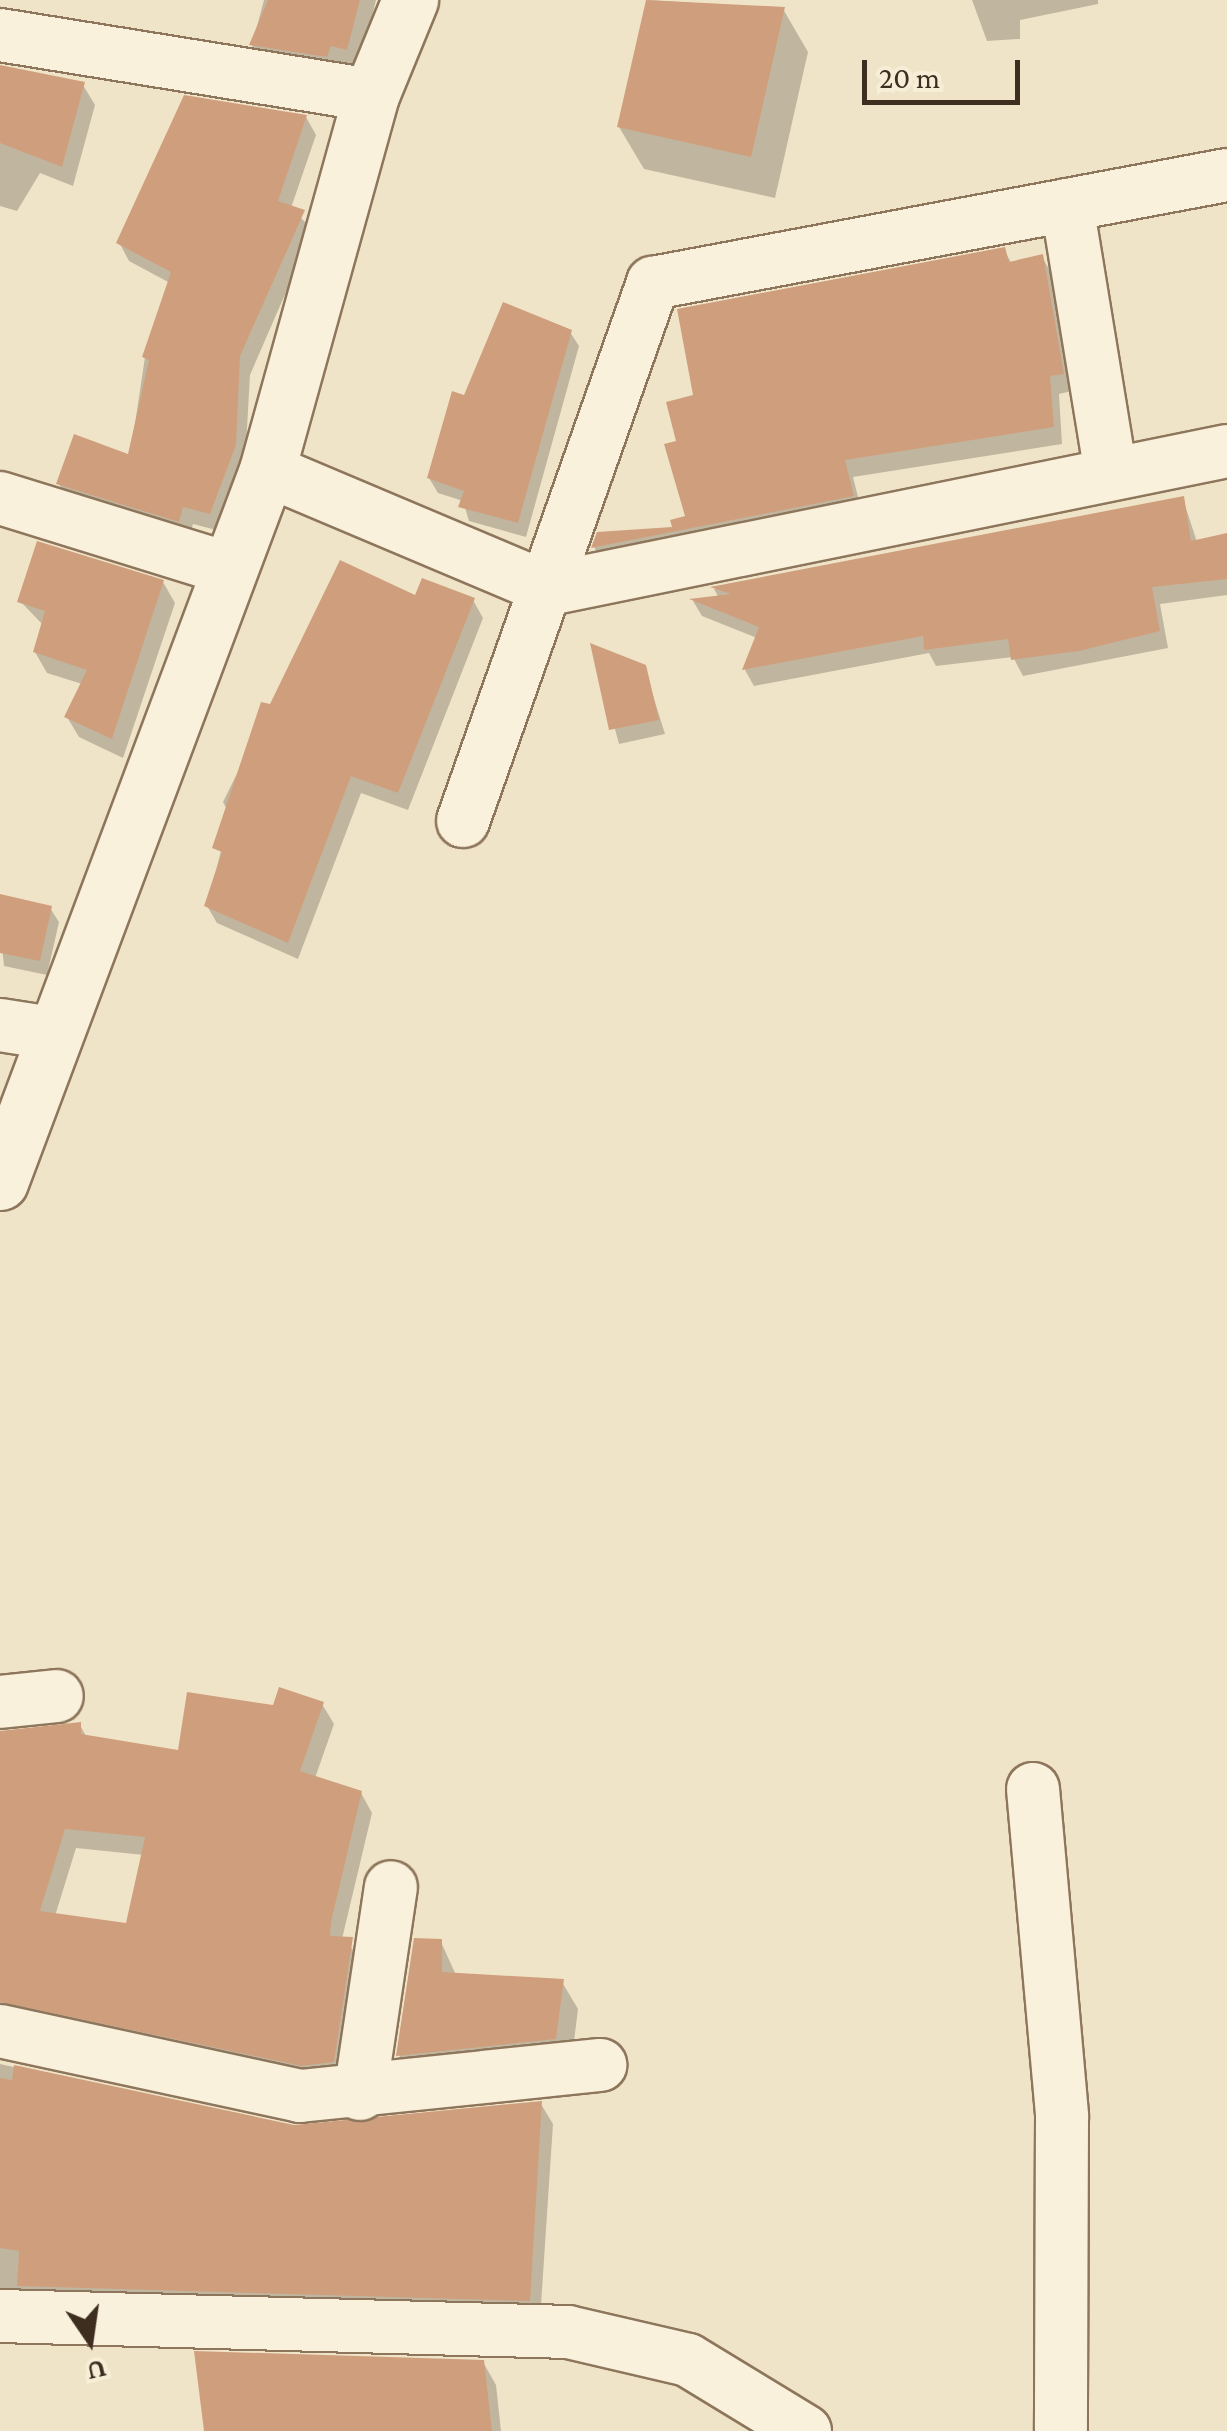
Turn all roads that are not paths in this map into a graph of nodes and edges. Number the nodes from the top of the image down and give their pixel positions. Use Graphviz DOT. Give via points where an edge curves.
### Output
graph roads {
  1 [pos="410,0"];
  2 [pos="0,35"];
  3 [pos="371,95"];
  4 [pos="1227,175"];
  5 [pos="1067,205"];
  6 [pos="1227,451"];
  7 [pos="267,470"];
  8 [pos="1111,473"];
  9 [pos="0,498"];
  10 [pos="229,569"];
  11 [pos="549,589"];
  12 [pos="462,820"];
  13 [pos="25,1029"];
  14 [pos="0,1182"];
  15 [pos="57,1696"];
  16 [pos="0,1702"];
  17 [pos="1032,1789"];
  18 [pos="391,1887"];
  19 [pos="0,2031"];
  20 [pos="600,2065"];
  21 [pos="360,2094"];
  22 [pos="0,2316"];
  23 [pos="805,2431"];
  24 [pos="1060,2431"];
  1 -- 3 [label="street"];
  2 -- 3 [label="street"];
  3 -- 7 [label="street"];
  4 -- 5 [label="street"];
  5 -- 8 [label="street"];
  5 -- 11 [label="street" via="653,283"];
  6 -- 8 [label="street"];
  7 -- 10 [label="street"];
  7 -- 11 [label="street"];
  8 -- 11 [label="street"];
  9 -- 10 [label="street"];
  10 -- 13 [label="street"];
  11 -- 12 [label="street"];
  13 -- 14 [label="street"];
  15 -- 16 [label="street"];
  17 -- 24 [label="street" via="1062,2117"];
  18 -- 21 [label="street"];
  19 -- 21 [label="street" via="300,2096"];
  20 -- 21 [label="street"];
  22 -- 23 [label="street" via="568,2332 688,2360"];
}
